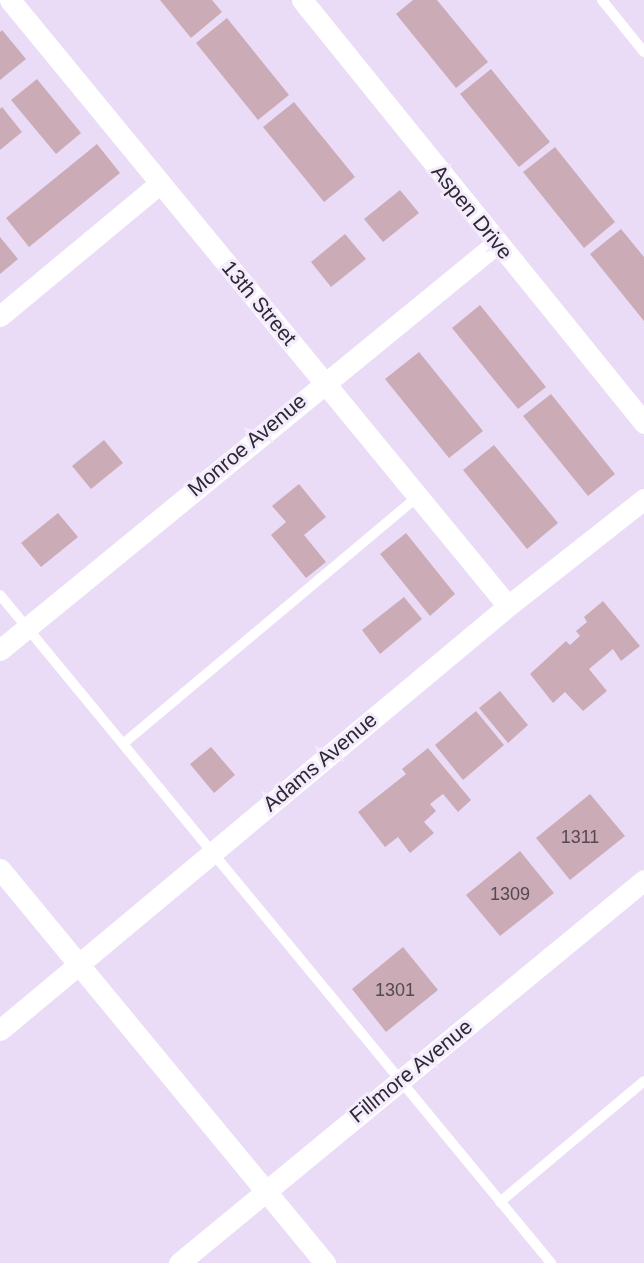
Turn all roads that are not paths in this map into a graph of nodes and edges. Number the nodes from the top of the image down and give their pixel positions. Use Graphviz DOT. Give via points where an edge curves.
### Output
graph roads {
  1 [pos="10,0"];
  2 [pos="302,0"];
  3 [pos="607,1"];
  4 [pos="644,52"];
  5 [pos="160,183"];
  6 [pos="497,243"];
  7 [pos="0,316"];
  8 [pos="325,382"];
  9 [pos="644,423"];
  10 [pos="418,496"];
  11 [pos="644,499"];
  12 [pos="0,595"];
  13 [pos="508,606"];
  14 [pos="27,628"];
  15 [pos="0,650"];
  16 [pos="124,743"];
  17 [pos="215,850"];
  18 [pos="0,869"];
  19 [pos="644,880"];
  20 [pos="78,964"];
  21 [pos="0,1030"];
  22 [pos="644,1081"];
  23 [pos="398,1082"];
  24 [pos="265,1191"];
  25 [pos="500,1202"];
  26 [pos="179,1263"];
  27 [pos="325,1263"];
  28 [pos="551,1263"];
  1 -- 5 [label="street, 13th Street"];
  2 -- 6 [label="street, Aspen Drive"];
  3 -- 4 [label="lane"];
  5 -- 7 [label="street"];
  5 -- 8 [label="street, 13th Street"];
  6 -- 8 [label="street, Monroe Avenue"];
  6 -- 9 [label="street, Aspen Drive"];
  8 -- 10 [label="street, 13th Street"];
  8 -- 14 [label="street, Monroe Avenue"];
  10 -- 13 [label="street, 13th Street"];
  10 -- 16 [label="lane"];
  11 -- 13 [label="street, Adams Avenue"];
  12 -- 14 [label="lane"];
  13 -- 17 [label="street, Adams Avenue"];
  14 -- 15 [label="street, Monroe Avenue"];
  14 -- 16 [label="lane"];
  16 -- 17 [label="lane"];
  17 -- 20 [label="street, Adams Avenue"];
  17 -- 23 [label="lane"];
  18 -- 20 [label="street"];
  19 -- 23 [label="street, Fillmore Avenue"];
  20 -- 21 [label="street, Adams Avenue"];
  20 -- 24 [label="street"];
  22 -- 25 [label="lane"];
  23 -- 24 [label="street, Fillmore Avenue"];
  23 -- 25 [label="lane"];
  24 -- 26 [label="street, Fillmore Avenue"];
  24 -- 27 [label="street"];
  25 -- 28 [label="lane"];
}
